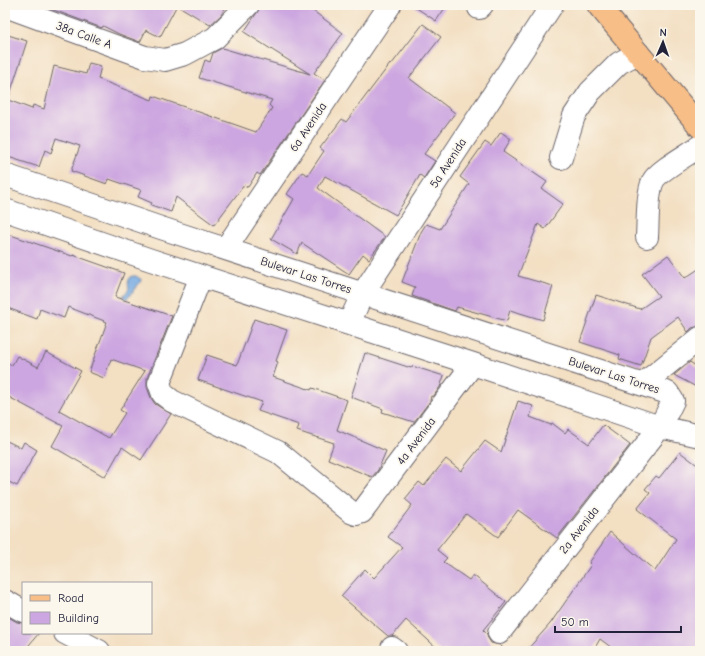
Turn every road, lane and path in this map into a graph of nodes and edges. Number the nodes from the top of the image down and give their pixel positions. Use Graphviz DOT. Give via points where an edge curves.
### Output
graph roads {
  1 [pos="248,5"];
  2 [pos="390,5"];
  3 [pos="552,5"];
  4 [pos="598,5"];
  5 [pos="5,6"];
  6 [pos="638,53"];
  7 [pos="700,127"];
  8 [pos="700,146"];
  9 [pos="561,158"];
  10 [pos="5,175"];
  11 [pos="5,210"];
  12 [pos="161,228"];
  13 [pos="647,237"];
  14 [pos="226,248"];
  15 [pos="151,260"];
  16 [pos="201,276"];
  17 [pos="363,293"];
  18 [pos="349,323"];
  19 [pos="700,338"];
  20 [pos="473,364"];
  21 [pos="643,384"];
  22 [pos="660,427"];
  23 [pos="700,436"];
  24 [pos="5,601"];
  25 [pos="22,610"];
  26 [pos="498,633"];
  27 [pos="67,634"];
  28 [pos="99,651"];
  1 -- 5 [label="street, 38a Calle A" via="215,38 185,54 165,60 145,57"];
  2 -- 14 [label="street, 6a Avenida"];
  3 -- 17 [label="street, 5a Avenida"];
  4 -- 6 [label="main road"];
  6 -- 7 [label="main road"];
  6 -- 9 [label="street" via="619,63 590,92 574,116"];
  8 -- 13 [label="street" via="661,172 653,181"];
  10 -- 12 [label="street, Bulevar Las Torres"];
  11 -- 15 [label="street"];
  12 -- 14 [label="street, Bulevar Las Torres"];
  12 -- 15 [label="street"];
  14 -- 17 [label="street, Bulevar Las Torres"];
  15 -- 16 [label="street"];
  16 -- 18 [label="street"];
  16 -- 20 [label="street, 4a Avenida" via="159,383 163,394 278,452 356,514 362,512"];
  17 -- 18 [label="street, 5a Avenida"];
  17 -- 21 [label="street, Bulevar Las Torres"];
  18 -- 20 [label="street"];
  19 -- 21 [label="street"];
  20 -- 22 [label="street"];
  21 -- 22 [label="street, Bulevar Las Torres" via="668,393 673,401"];
  22 -- 23 [label="street"];
  22 -- 26 [label="street, 2a Avenida"];
  24 -- 25 [label="street"];
  27 -- 28 [label="street"];
}
